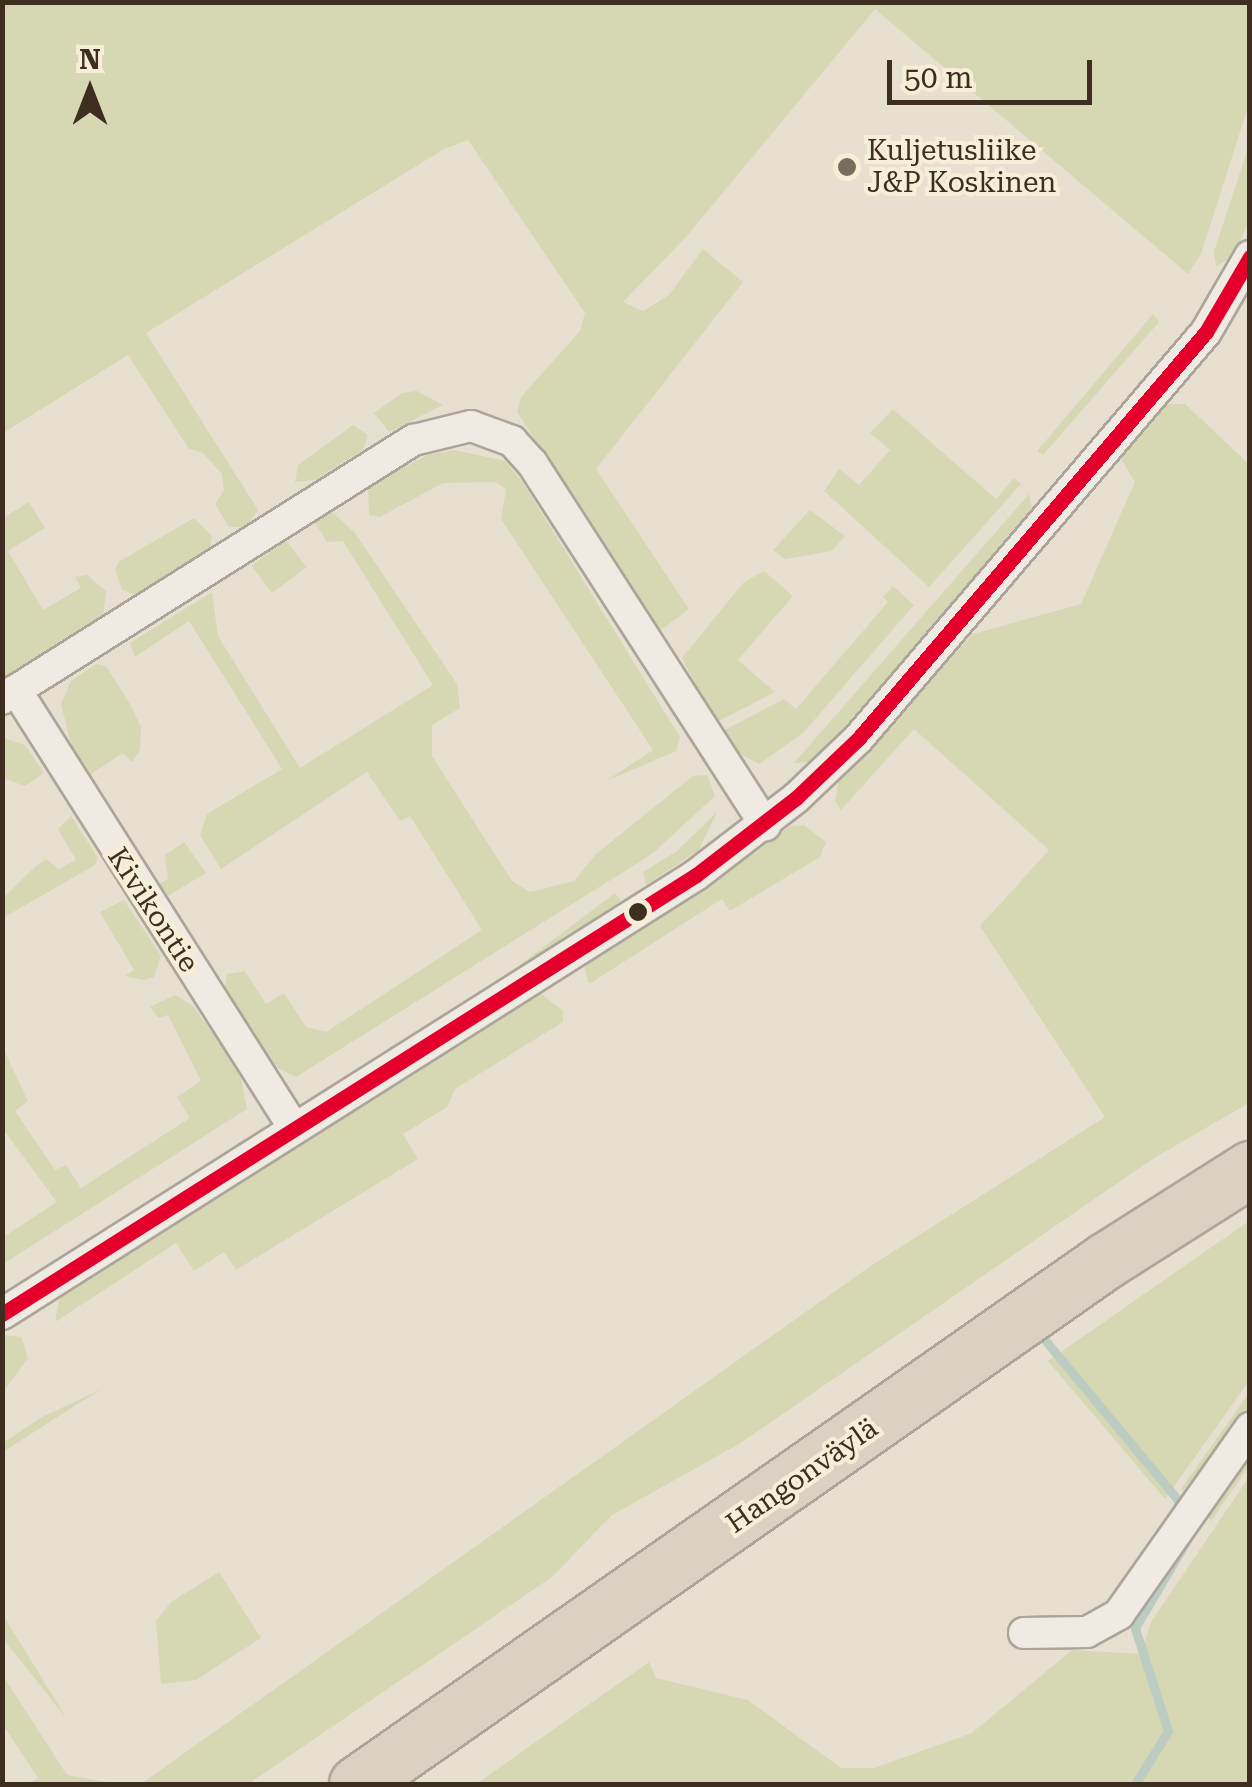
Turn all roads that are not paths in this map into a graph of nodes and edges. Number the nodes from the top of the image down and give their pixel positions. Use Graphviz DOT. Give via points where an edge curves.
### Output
graph roads {
  1 [pos="1250,256"];
  2 [pos="9,695"];
  3 [pos="765,825"];
  4 [pos="294,1128"];
  5 [pos="1250,1169"];
  6 [pos="2,1314"];
  7 [pos="1250,1428"];
  8 [pos="1024,1633"];
  9 [pos="357,1784"];
  1 -- 3 [label="street" via="1181,362 858,739"];
  2 -- 3 [label="street" via="414,440 471,426 512,441 532,463"];
  2 -- 4 [label="street, Kivikontie"];
  3 -- 4 [label="street"];
  4 -- 6 [label="street"];
  5 -- 9 [label="highway, Hangonväylä" via="1105,1260"];
  7 -- 8 [label="street" via="1119,1614 1086,1632"];
}
